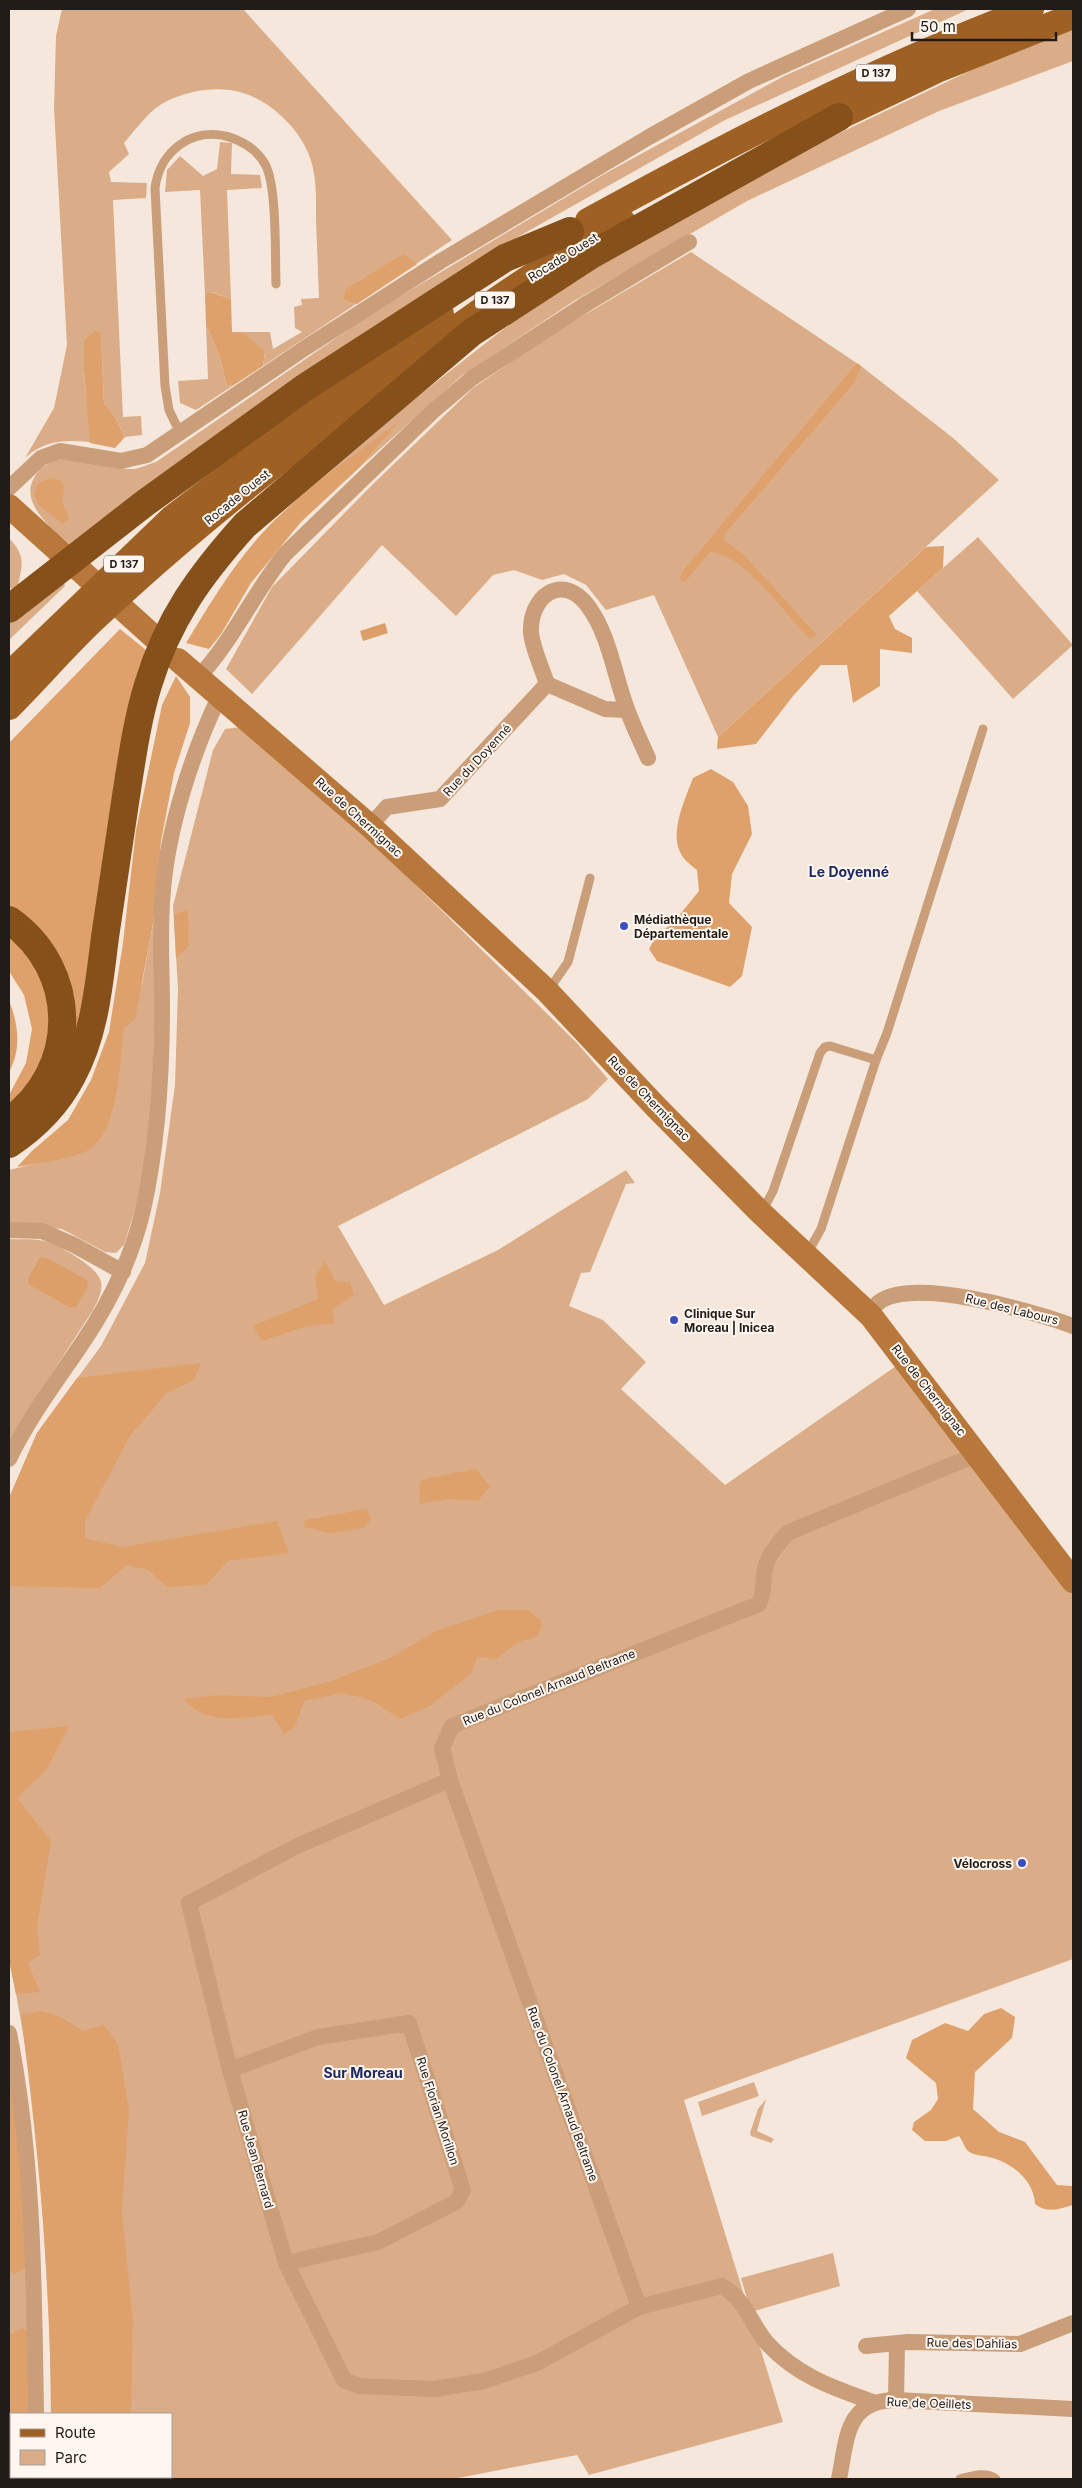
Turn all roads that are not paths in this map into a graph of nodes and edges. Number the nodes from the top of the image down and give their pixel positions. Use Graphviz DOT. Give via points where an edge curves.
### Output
graph roads {
  1 [pos="908,9"];
  2 [pos="1031,9"];
  3 [pos="1073,16"];
  4 [pos="839,117"];
  5 [pos="570,231"];
  6 [pos="689,242"];
  7 [pos="276,284"];
  8 [pos="180,433"];
  9 [pos="9,488"];
  10 [pos="9,506"];
  11 [pos="178,529"];
  12 [pos="9,609"];
  13 [pos="83,616"];
  14 [pos="154,638"];
  15 [pos="178,660"];
  16 [pos="9,675"];
  17 [pos="198,678"];
  18 [pos="547,684"];
  19 [pos="220,695"];
  20 [pos="9,707"];
  21 [pos="627,710"];
  22 [pos="983,730"];
  23 [pos="648,758"];
  24 [pos="370,826"];
  25 [pos="590,878"];
  26 [pos="9,920"];
  27 [pos="547,992"];
  28 [pos="876,1060"];
  29 [pos="9,1121"];
  30 [pos="9,1144"];
  31 [pos="761,1213"];
  32 [pos="9,1230"];
  33 [pos="805,1256"];
  34 [pos="122,1272"];
  35 [pos="871,1316"];
  36 [pos="1073,1326"];
  37 [pos="978,1454"];
  38 [pos="9,1459"];
  39 [pos="1073,1581"];
  40 [pos="450,1780"];
  41 [pos="9,2033"];
  42 [pos="230,2070"];
  43 [pos="286,2263"];
  44 [pos="640,2307"];
  45 [pos="1073,2323"];
  46 [pos="897,2344"];
  47 [pos="866,2346"];
  48 [pos="896,2400"];
  49 [pos="873,2402"];
  50 [pos="1073,2409"];
  51 [pos="36,2413"];
  52 [pos="839,2479"];
  53 [pos="960,2479"];
  54 [pos="996,2479"];
  1 -- 8 [label="street" via="749,81 641,142 441,261"];
  2 -- 5 [label="main road, Rocade Ouest / D 137" via="880,71 777,120"];
  3 -- 4 [label="main road, Rocade Ouest / D 137" via="937,70"];
  4 -- 11 [label="main road, Rocade Ouest / D 137" via="712,175 586,242 490,304"];
  4 -- 30 [label="highway" via="591,255 471,332 245,525 222,552 185,600 165,638 149,682 134,747 90,1030 76,1068 60,1096 43,1118"];
  5 -- 11 [label="main road, Rocade Ouest / D 137" via="422,327"];
  5 -- 12 [label="highway" via="504,258 304,388 145,503"];
  6 -- 17 [label="street" via="496,360 451,394 286,554 269,574 229,640"];
  7 -- 8 [label="lane" via="271,184 265,165 249,146 227,136 198,134 183,142 163,162 156,175 155,188 165,386 169,410"];
  8 -- 9 [label="street" via="147,455 129,460 68,451 50,453"];
  10 -- 14 [label="street"];
  11 -- 13 [label="main road, Rocade Ouest / D 137"];
  13 -- 16 [label="main road, Rocade Ouest / D 137"];
  13 -- 20 [label="main road, Rocade Ouest / D 137"];
  15 -- 17 [label="street, Rue de Chermignac"];
  17 -- 19 [label="street, Rue de Chermignac"];
  18 -- 21 [label="street" via="605,709"];
  18 -- 21 [label="street" via="533,643 532,620 535,608 546,593 564,590 586,604 595,618"];
  18 -- 24 [label="street, Rue du Doyenné" via="440,799 387,807"];
  19 -- 24 [label="street, Rue de Chermignac"];
  19 -- 34 [label="street" via="192,764 166,871 161,928 159,1118 143,1212"];
  21 -- 23 [label="street"];
  22 -- 28 [label="lane"];
  24 -- 27 [label="street, Rue de Chermignac"];
  25 -- 27 [label="lane" via="568,962"];
  26 -- 29 [label="highway" via="38,946 50,964 62,1002 63,1021 61,1043 53,1067 36,1096"];
  27 -- 31 [label="street, Rue de Chermignac"];
  28 -- 31 [label="lane" via="824,1047 773,1191"];
  28 -- 33 [label="lane" via="821,1229"];
  31 -- 33 [label="street, Rue de Chermignac"];
  32 -- 34 [label="street" via="42,1231"];
  33 -- 35 [label="street, Rue de Chermignac"];
  34 -- 38 [label="street" via="108,1302 47,1392"];
  35 -- 36 [label="street, Rue des Labours" via="876,1306 896,1295 944,1294 1014,1307"];
  35 -- 37 [label="street, Rue de Chermignac"];
  37 -- 39 [label="street, Rue de Chermignac"];
  37 -- 40 [label="street, Rue du Colonel Arnaud Beltrame" via="788,1533 771,1553 764,1573 765,1591 759,1604 452,1726 442,1748"];
  40 -- 42 [label="street, Rue Jean Bernard" via="297,1846 189,1903"];
  40 -- 44 [label="street, Rue du Colonel Arnaud Beltrame"];
  41 -- 51 [label="street" via="26,2136 30,2188"];
  42 -- 43 [label="street, Rue Jean Bernard"];
  42 -- 43 [label="street, Rue Florian Morillon" via="318,2037 409,2023 463,2190 456,2202 378,2242"];
  43 -- 44 [label="street, Rue Jean Bernard" via="344,2380 359,2386 434,2389 484,2381 537,2363"];
  44 -- 49 [label="street, Rue Jean Bernard" via="722,2286 736,2294 768,2343 809,2378"];
  45 -- 46 [label="street, Rue des Dahlias" via="1020,2344"];
  46 -- 47 [label="street, Rue des Dahlias"];
  46 -- 48 [label="street"];
  48 -- 49 [label="street, Rue de Oeillets"];
  48 -- 50 [label="street, Rue de Oeillets"];
  49 -- 52 [label="street, Rue de Oeillets" via="863,2407 854,2420"];
  53 -- 54 [label="lane" via="990,2475"];
}
